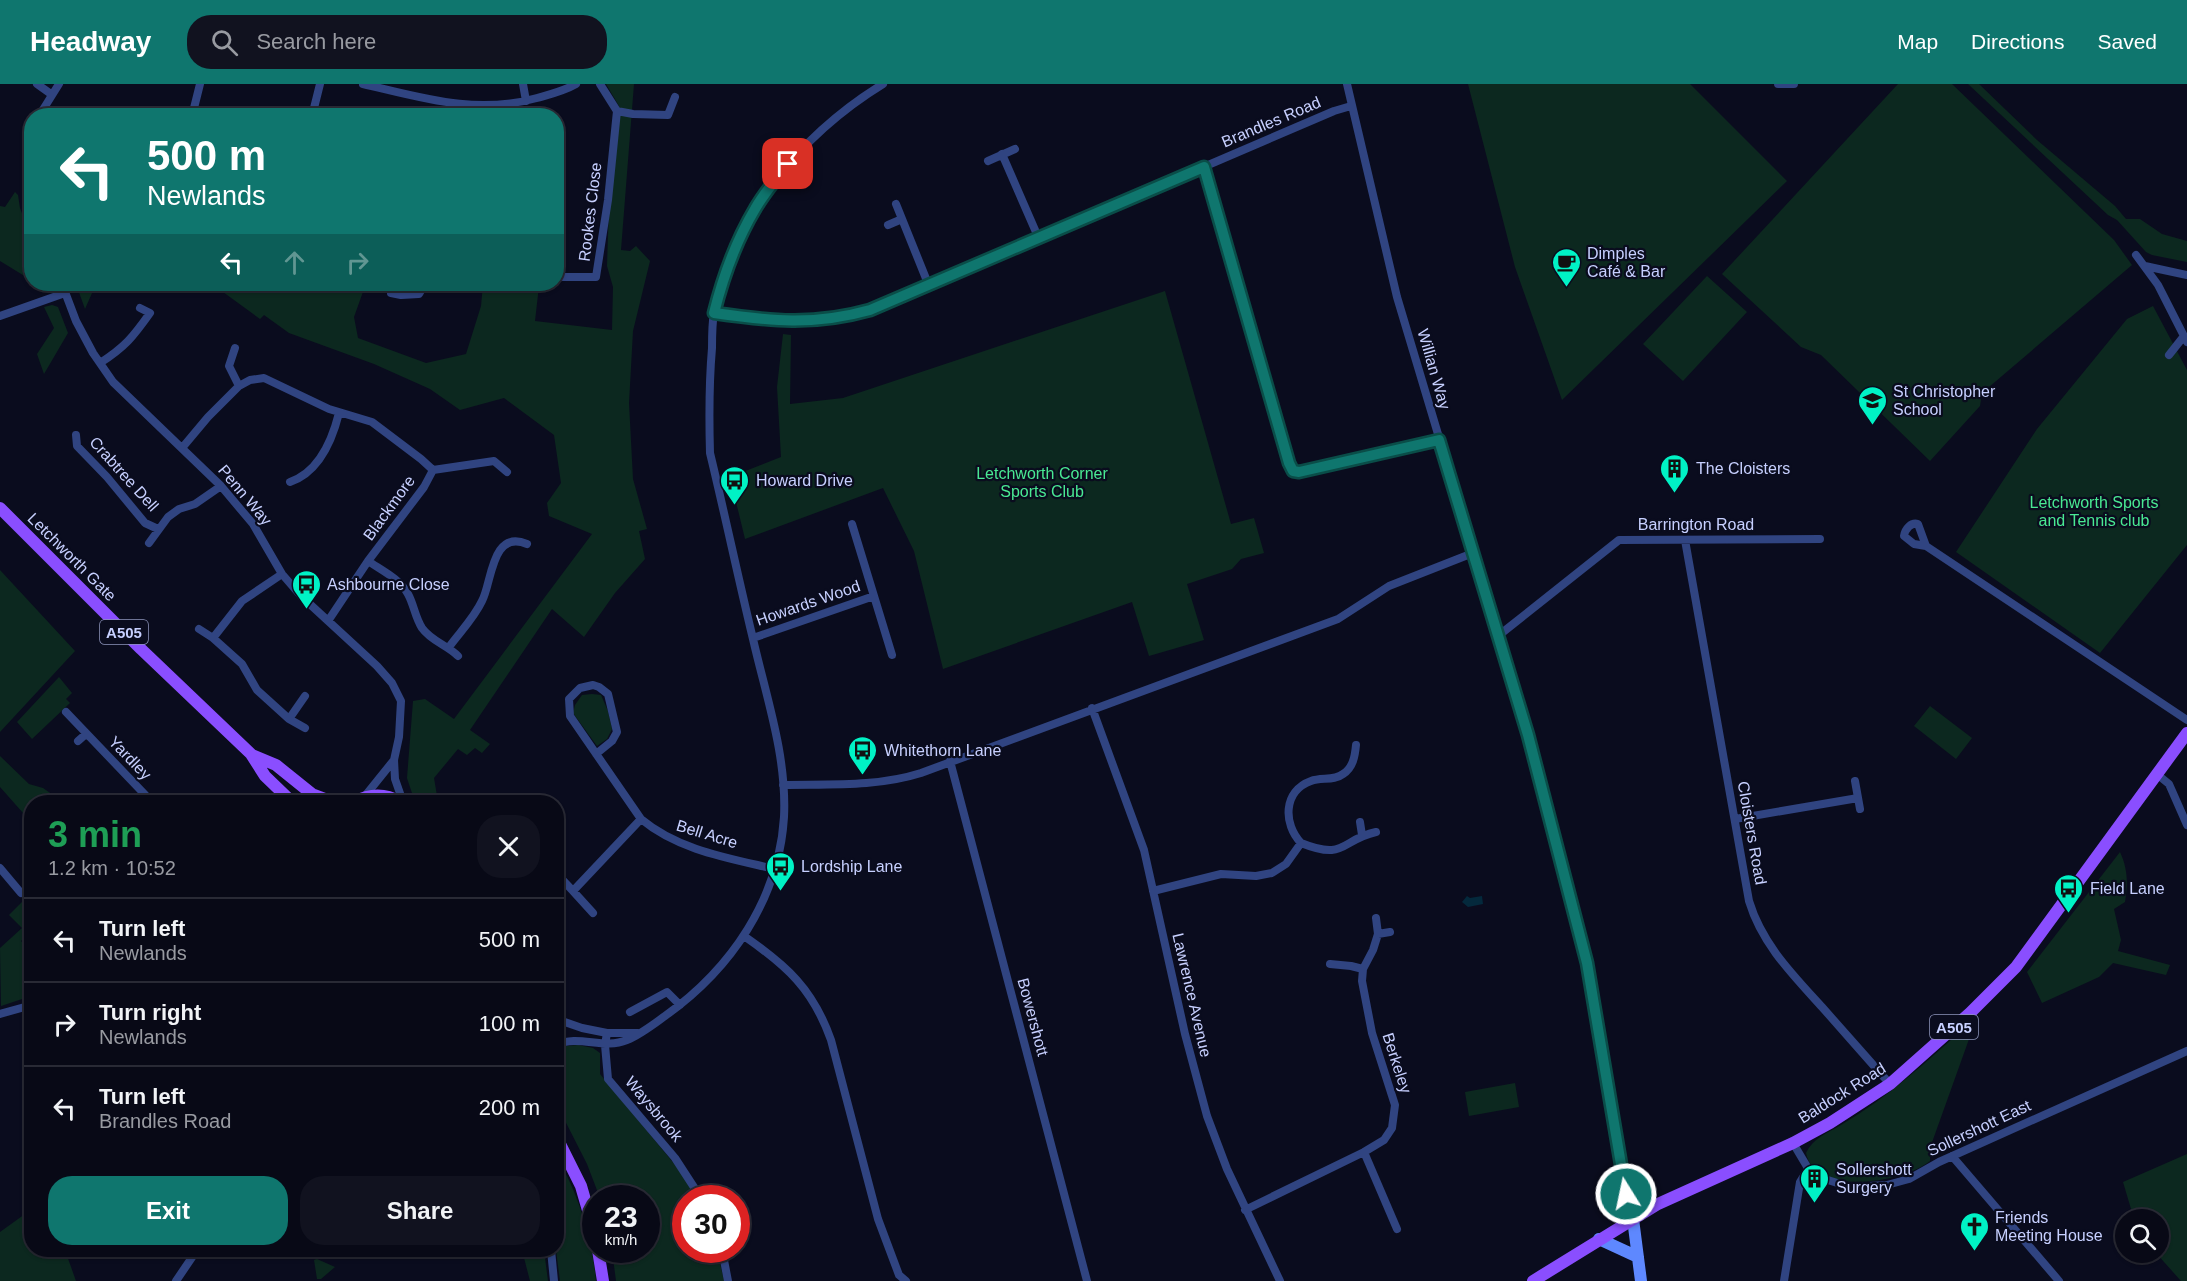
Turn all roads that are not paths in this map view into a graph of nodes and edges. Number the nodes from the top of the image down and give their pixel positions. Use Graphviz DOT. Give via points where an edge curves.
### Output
graph roads {
  1 [pos="37,84"];
  2 [pos="59,84"];
  3 [pos="200,84"];
  4 [pos="320,84"];
  5 [pos="363,84"];
  6 [pos="524,84"];
  7 [pos="576,84"];
  8 [pos="600,84"];
  9 [pos="883,84"];
  10 [pos="1347,84"];
  11 [pos="1778,84"];
  12 [pos="1794,84"];
  13 [pos="388,87"];
  14 [pos="51,94"];
  15 [pos="675,97"];
  16 [pos="526,101"];
  17 [pos="450,103"];
  18 [pos="1351,106"];
  19 [pos="43,108"];
  20 [pos="194,108"];
  21 [pos="314,108"];
  22 [pos="450,108"];
  23 [pos="617,111"];
  24 [pos="1015,149"];
  25 [pos="1002,154"];
  26 [pos="988,161"];
  27 [pos="1204,167"];
  28 [pos="896,204"];
  29 [pos="902,219"];
  30 [pos="888,225"];
  31 [pos="1039,239"];
  32 [pos="2136,255"];
  33 [pos="2145,266"];
  34 [pos="2187,275"];
  35 [pos="564,278"];
  36 [pos="929,286"];
  37 [pos="421,291"];
  38 [pos="65,293"];
  39 [pos="391,293"];
  40 [pos="140,308"];
  41 [pos="714,313"];
  42 [pos="0,316"];
  43 [pos="2185,339"];
  44 [pos="235,348"];
  45 [pos="2169,355"];
  46 [pos="100,363"];
  47 [pos="239,386"];
  48 [pos="339,413"];
  49 [pos="76,435"];
  50 [pos="1439,440"];
  51 [pos="182,448"];
  52 [pos="432,470"];
  53 [pos="507,472"];
  54 [pos="290,482"];
  55 [pos="221,486"];
  56 [pos="0,508"];
  57 [pos="852,524"];
  58 [pos="158,529"];
  59 [pos="1820,539"];
  60 [pos="1685,540"];
  61 [pos="149,543"];
  62 [pos="527,543"];
  63 [pos="1926,546"];
  64 [pos="1473,553"];
  65 [pos="368,561"];
  66 [pos="282,574"];
  67 [pos="874,596"];
  68 [pos="328,621"];
  69 [pos="199,629"];
  70 [pos="1498,636"];
  71 [pos="213,638"];
  72 [pos="753,638"];
  73 [pos="450,647"];
  74 [pos="892,655"];
  75 [pos="458,656"];
  76 [pos="305,696"];
  77 [pos="1092,708"];
  78 [pos="66,712"];
  79 [pos="289,719"];
  80 [pos="2187,720"];
  81 [pos="305,728"];
  82 [pos="2187,733"];
  83 [pos="86,734"];
  84 [pos="78,741"];
  85 [pos="1356,745"];
  86 [pos="251,754"];
  87 [pos="596,754"];
  88 [pos="394,760"];
  89 [pos="950,761"];
  90 [pos="2158,775"];
  91 [pos="1855,781"];
  92 [pos="783,785"];
  93 [pos="145,795"];
  94 [pos="285,795"];
  95 [pos="315,795"];
  96 [pos="363,795"];
  97 [pos="399,795"];
  98 [pos="1858,798"];
  99 [pos="1860,809"];
  100 [pos="641,819"];
  101 [pos="1735,819"];
  102 [pos="1360,822"];
  103 [pos="2187,825"];
  104 [pos="1376,832"];
  105 [pos="1362,835"];
  106 [pos="1301,843"];
  107 [pos="0,868"];
  108 [pos="775,868"];
  109 [pos="564,881"];
  110 [pos="573,891"];
  111 [pos="1153,891"];
  112 [pos="21,893"];
  113 [pos="593,913"];
  114 [pos="1376,918"];
  115 [pos="1390,932"];
  116 [pos="1378,934"];
  117 [pos="744,936"];
  118 [pos="1330,964"];
  119 [pos="1363,969"];
  120 [pos="680,1005"];
  121 [pos="24,1007"];
  122 [pos="630,1012"];
  123 [pos="0,1014"];
  124 [pos="564,1022"];
  125 [pos="606,1033"];
  126 [pos="638,1033"];
  127 [pos="564,1041"];
  128 [pos="605,1045"];
  129 [pos="2187,1051"];
  130 [pos="1890,1084"];
  131 [pos="1793,1143"];
  132 [pos="564,1152"];
  133 [pos="1364,1152"];
  134 [pos="1952,1156"];
  135 [pos="1808,1169"];
  136 [pos="693,1185"];
  137 [pos="582,1189"];
  138 [pos="1245,1210"];
  139 [pos="1633,1219"];
  140 [pos="1397,1229"];
  141 [pos="1599,1239"];
  142 [pos="192,1257"];
  143 [pos="552,1257"];
  144 [pos="1638,1257"];
  145 [pos="600,1263"];
  146 [pos="725,1263"];
  147 [pos="176,1281"];
  148 [pos="554,1281"];
  149 [pos="603,1281"];
  150 [pos="728,1281"];
  151 [pos="906,1281"];
  152 [pos="1087,1281"];
  153 [pos="1280,1281"];
  154 [pos="1533,1281"];
  155 [pos="1641,1281"];
  156 [pos="1784,1281"];
  157 [pos="2059,1281"];
  1 -- 14 [label="street"];
  2 -- 14 [label="street"];
  3 -- 20 [label="street"];
  4 -- 21 [label="street"];
  5 -- 13 [label="street"];
  6 -- 16 [label="street"];
  7 -- 16 [label="street"];
  8 -- 23 [label="street"];
  9 -- 41 [label="street" via="812,139 768,189 735,248"];
  10 -- 18 [label="street, Willian Way"];
  11 -- 12 [label="street"];
  13 -- 17 [label="street"];
  14 -- 19 [label="street"];
  15 -- 23 [label="street" via="668,115"];
  16 -- 17 [label="street" via="490,106"];
  17 -- 22 [label="street"];
  18 -- 27 [label="street, Brandles Road"];
  18 -- 50 [label="street, Willian Way" via="1397,297"];
  23 -- 35 [label="street, Rookes Close" via="596,277"];
  24 -- 25 [label="street"];
  25 -- 26 [label="street"];
  25 -- 31 [label="street"];
  27 -- 31 [label="street, Brandles Road"];
  27 -- 50 [label="street" via="1293,471"];
  28 -- 29 [label="street"];
  29 -- 30 [label="street"];
  29 -- 36 [label="street"];
  31 -- 36 [label="street, Brandles Road"];
  32 -- 33 [label="street"];
  33 -- 34 [label="street"];
  33 -- 43 [label="street"];
  36 -- 41 [label="street, Brandles Road" via="870,310 831,319 780,321"];
  37 -- 39 [label="street"];
  38 -- 42 [label="street"];
  38 -- 46 [label="street, Penn Way"];
  40 -- 46 [label="street" via="150,313 135,334"];
  41 -- 72 [label="street" via="710,453"];
  43 -- 45 [label="street"];
  44 -- 47 [label="street" via="229,366"];
  46 -- 51 [label="street, Penn Way"];
  47 -- 48 [label="street, Blackmore" via="264,378"];
  47 -- 51 [label="street"];
  48 -- 52 [label="street, Blackmore" via="372,422"];
  48 -- 54 [label="street" via="331,438 312,469 301,479"];
  49 -- 58 [label="street, Crabtree Dell" via="77,446 145,523"];
  50 -- 64 [label="street, Willian Way"];
  51 -- 55 [label="street, Penn Way"];
  52 -- 53 [label="street, Blackmore" via="494,461"];
  52 -- 65 [label="street, Blackmore" via="424,487"];
  55 -- 58 [label="street, Crabtree Dell" via="195,504 179,508"];
  55 -- 66 [label="street, Penn Way" via="253,524"];
  56 -- 86 [label="main road, Letchworth Gate / A505"];
  57 -- 67 [label="street, Howards Wood"];
  58 -- 61 [label="street, Crabtree Dell"];
  59 -- 60 [label="street, Barrington Road"];
  60 -- 70 [label="street, Barrington Road" via="1620,540"];
  60 -- 101 [label="street, Cloisters Road"];
  62 -- 73 [label="street" via="511,543 496,555 483,601"];
  63 -- 80 [label="street"];
  64 -- 70 [label="street, Willian Way"];
  64 -- 77 [label="street" via="1389,586 1338,618"];
  65 -- 68 [label="street, Blackmore"];
  65 -- 73 [label="street, Blackmore" via="407,592 422,629"];
  66 -- 68 [label="street, Penn Way"];
  66 -- 71 [label="street" via="242,601"];
  67 -- 72 [label="street, Howards Wood"];
  67 -- 74 [label="street, Howards Wood"];
  68 -- 88 [label="street, Penn Way" via="377,666 401,701"];
  69 -- 71 [label="street"];
  70 -- 139 [label="street, Willian Way" via="1587,963"];
  71 -- 79 [label="street" via="242,664 257,690"];
  72 -- 92 [label="street"];
  73 -- 75 [label="street, Blackmore"];
  76 -- 79 [label="street"];
  77 -- 89 [label="street"];
  77 -- 111 [label="street, Lawrence Avenue" via="1137,830"];
  78 -- 83 [label="street, Yardley"];
  79 -- 81 [label="street"];
  82 -- 90 [label="main road, Baldock Road / A505"];
  83 -- 84 [label="street, Yardley"];
  83 -- 93 [label="street, Yardley"];
  85 -- 106 [label="street" via="1348,771 1337,777 1309,781 1292,797 1289,825"];
  86 -- 94 [label="main road, Letchworth Gate / A505" via="265,776"];
  86 -- 95 [label="main road, Letchworth Gate / A505" via="276,765"];
  87 -- 87 [label="street, Bell Acre" via="570,716 568,704 575,691 593,685 608,694 616,728 615,738"];
  87 -- 100 [label="street, Bell Acre"];
  88 -- 96 [label="street, Penn Way"];
  88 -- 97 [label="street, Penn Way"];
  89 -- 92 [label="street" via="884,782"];
  89 -- 152 [label="street, Bowershott"];
  90 -- 103 [label="street" via="2169,784"];
  90 -- 130 [label="main road, Baldock Road / A505" via="2016,967"];
  91 -- 98 [label="street"];
  92 -- 108 [label="street" via="784,817"];
  98 -- 99 [label="street"];
  98 -- 101 [label="street"];
  100 -- 108 [label="street, Bell Acre" via="675,842"];
  100 -- 110 [label="street"];
  101 -- 130 [label="street, Cloisters Road" via="1749,901 1761,933"];
  102 -- 105 [label="street"];
  104 -- 105 [label="street"];
  105 -- 106 [label="street" via="1346,847 1333,850"];
  106 -- 111 [label="street" via="1286,864 1272,873 1221,874"];
  107 -- 112 [label="street" via="18,883"];
  108 -- 117 [label="street"];
  109 -- 110 [label="street"];
  110 -- 113 [label="street"];
  111 -- 138 [label="street, Lawrence Avenue" via="1199,1089"];
  114 -- 116 [label="street, Berkeley"];
  115 -- 116 [label="street"];
  116 -- 119 [label="street, Berkeley"];
  117 -- 120 [label="street" via="719,971"];
  117 -- 151 [label="street" via="787,969 823,1018 878,1219 899,1275"];
  118 -- 119 [label="street"];
  119 -- 133 [label="street, Berkeley" via="1367,1014 1395,1113 1388,1135"];
  120 -- 122 [label="street" via="667,992"];
  120 -- 126 [label="street"];
  121 -- 123 [label="street"];
  124 -- 125 [label="street"];
  125 -- 126 [label="street"];
  125 -- 128 [label="street, Waysbrook"];
  126 -- 128 [label="street"];
  127 -- 128 [label="street"];
  128 -- 136 [label="street, Waysbrook" via="608,1079 675,1158"];
  129 -- 134 [label="street, Sollershott East"];
  130 -- 131 [label="main road, Baldock Road / A505"];
  131 -- 135 [label="street"];
  131 -- 139 [label="main road, Baldock Road / A505"];
  132 -- 137 [label="main road"];
  133 -- 138 [label="street, Berkeley"];
  133 -- 140 [label="street"];
  134 -- 135 [label="street, Sollershott East" via="1909,1179 1887,1185 1851,1187 1812,1175"];
  134 -- 157 [label="street"];
  135 -- 156 [label="street" via="1800,1182"];
  138 -- 153 [label="street, Lawrence Avenue"];
  139 -- 141 [label="main road, Baldock Road / A505"];
  139 -- 144 [label="street"];
  141 -- 144 [label="street"];
  141 -- 154 [label="main road, Baldock Road / A505"];
  142 -- 147 [label="street"];
  143 -- 148 [label="street"];
  144 -- 155 [label="street"];
  145 -- 149 [label="main road"];
  146 -- 150 [label="street"];
}
